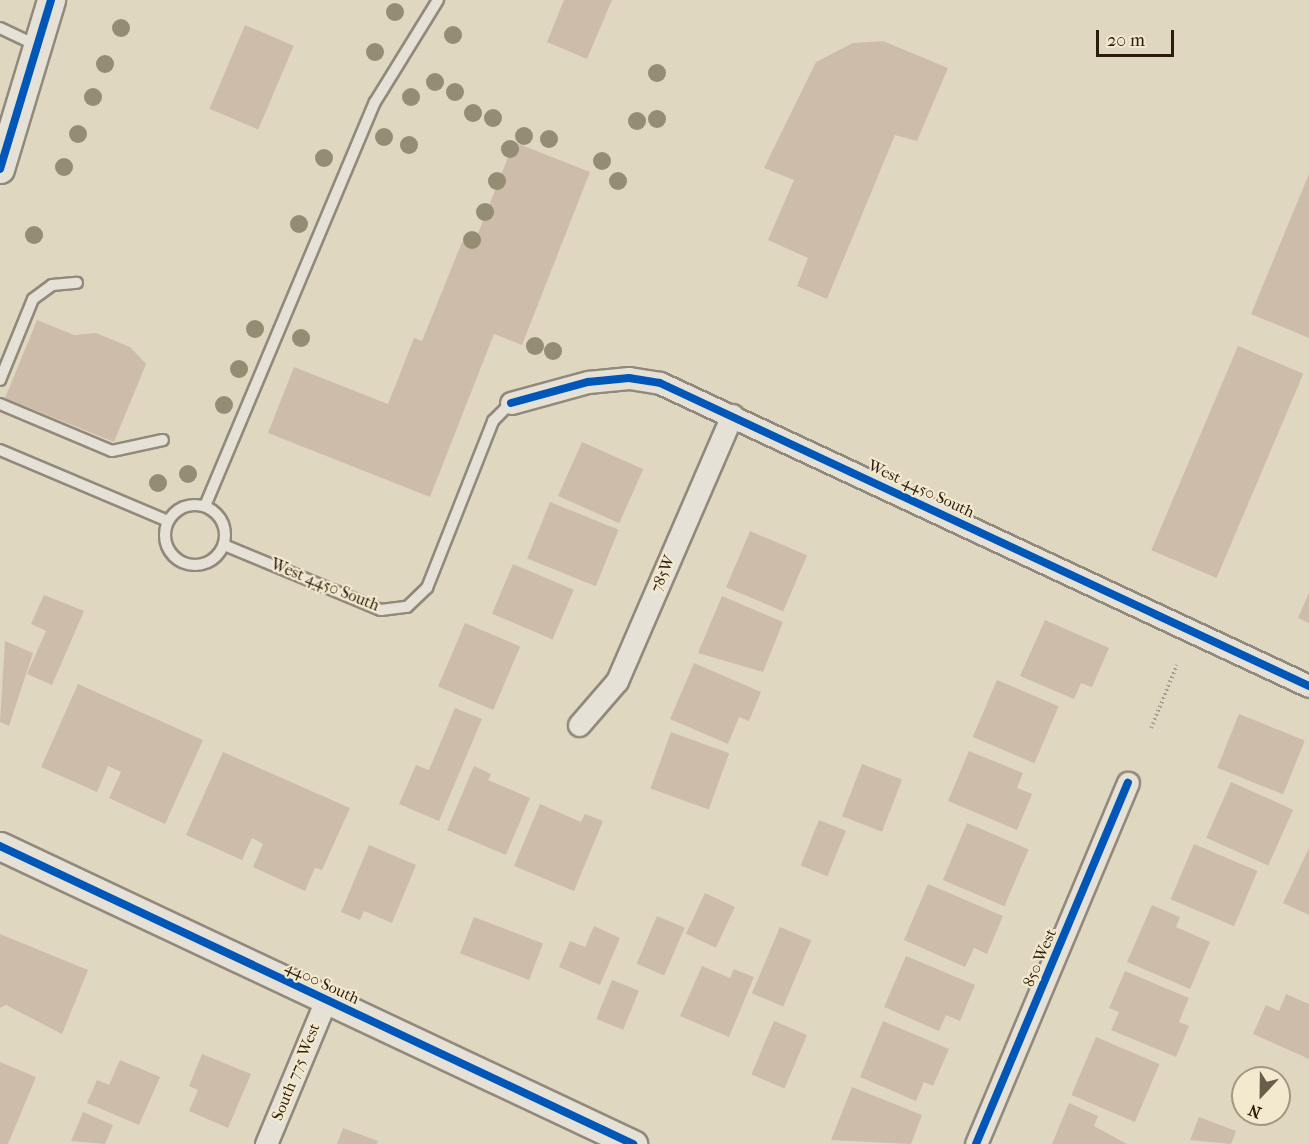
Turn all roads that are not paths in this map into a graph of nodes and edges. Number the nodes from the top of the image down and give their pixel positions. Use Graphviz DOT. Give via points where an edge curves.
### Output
graph roads {
  1 [pos="51,0"];
  2 [pos="438,0"];
  3 [pos="0,28"];
  4 [pos="41,47"];
  5 [pos="0,170"];
  6 [pos="77,282"];
  7 [pos="0,380"];
  8 [pos="511,403"];
  9 [pos="0,405"];
  10 [pos="732,415"];
  11 [pos="163,440"];
  12 [pos="0,450"];
  13 [pos="205,506"];
  14 [pos="168,521"];
  15 [pos="224,545"];
  16 [pos="1309,686"];
  17 [pos="579,725"];
  18 [pos="1128,783"];
  19 [pos="0,846"];
  20 [pos="326,1000"];
  21 [pos="266,1144"];
  22 [pos="633,1144"];
  23 [pos="976,1144"];
  1 -- 4 [label="street"];
  2 -- 13 [label="lane" via="375,102"];
  3 -- 4 [label="lane"];
  4 -- 5 [label="street"];
  6 -- 7 [label="lane" via="52,285 33,299"];
  8 -- 10 [label="street, West 4450 South" via="551,389 629,378 660,383"];
  8 -- 15 [label="lane, West 4450 South" via="493,421 427,588 408,607 381,610"];
  9 -- 11 [label="lane" via="112,451"];
  10 -- 16 [label="street, West 4450 South"];
  10 -- 17 [label="street, 785W" via="617,681"];
  12 -- 14 [label="lane"];
  13 -- 14 [label="lane" via="187,505"];
  13 -- 15 [label="lane" via="221,518"];
  14 -- 15 [label="lane" via="166,544 179,561 209,562"];
  18 -- 23 [label="street, 850 West"];
  19 -- 20 [label="street, 4400 South"];
  20 -- 21 [label="street, South 775 West"];
  20 -- 22 [label="street, 4400 South"];
}
